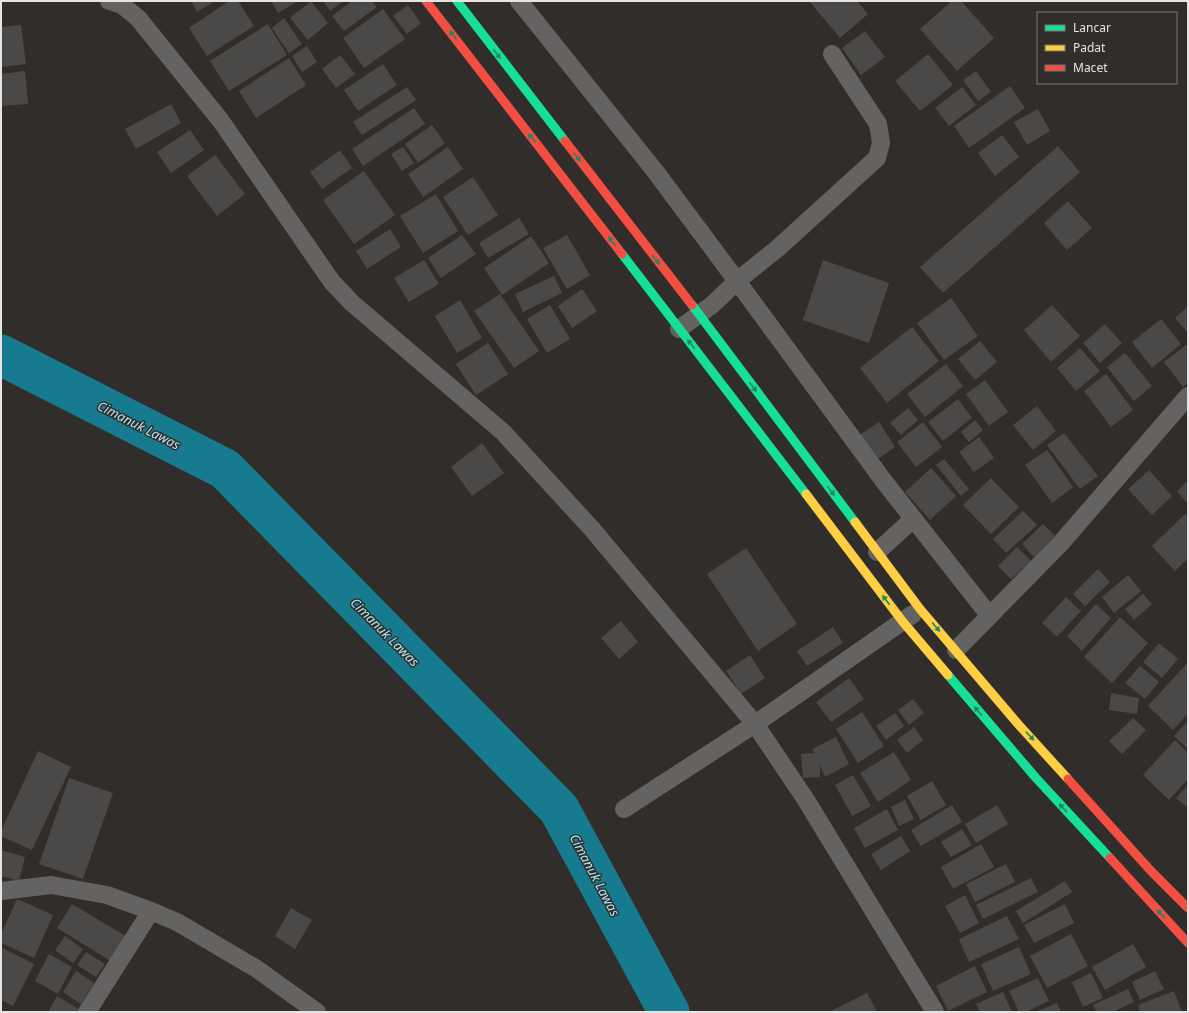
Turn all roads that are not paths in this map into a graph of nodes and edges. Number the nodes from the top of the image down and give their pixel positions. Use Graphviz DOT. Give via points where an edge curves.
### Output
graph roads {
  1 [pos="108,1"];
  2 [pos="426,1"];
  3 [pos="457,1"];
  4 [pos="519,1"];
  5 [pos="832,54"];
  6 [pos="596,201"];
  7 [pos="731,287"];
  8 [pos="705,310"];
  9 [pos="679,329"];
  10 [pos="1188,396"];
  11 [pos="909,524"];
  12 [pos="883,547"];
  13 [pos="920,609"];
  14 [pos="985,620"];
  15 [pos="903,622"];
  16 [pos="960,646"];
  17 [pos="755,724"];
  18 [pos="624,809"];
  19 [pos="1089,819"];
  20 [pos="1,891"];
  21 [pos="1188,908"];
  22 [pos="151,911"];
  23 [pos="1188,942"];
  24 [pos="87,1012"];
  25 [pos="317,1012"];
  26 [pos="934,1012"];
  1 -- 17 [label="street" via="122,5 138,18 206,103 332,282 352,303 503,432 592,528"];
  6 -- 2 [label="main road, one-way"];
  3 -- 6 [label="main road, one-way"];
  4 -- 7 [label="street" via="654,171"];
  5 -- 7 [label="street" via="878,124 881,143 877,158"];
  6 -- 8 [label="main road, one-way"];
  9 -- 6 [label="main road, one-way"];
  7 -- 8 [label="street"];
  7 -- 11 [label="street" via="820,395"];
  8 -- 9 [label="street"];
  8 -- 12 [label="main road, one-way"];
  15 -- 9 [label="main road, one-way"];
  10 -- 14 [label="street" via="1061,542"];
  11 -- 12 [label="street"];
  11 -- 14 [label="street"];
  12 -- 13 [label="main road"];
  13 -- 15 [label="street"];
  13 -- 16 [label="main road, one-way"];
  14 -- 16 [label="street"];
  15 -- 17 [label="street"];
  19 -- 15 [label="main road, one-way" via="1036,778"];
  16 -- 19 [label="main road, one-way"];
  17 -- 18 [label="street"];
  17 -- 26 [label="street" via="806,800"];
  19 -- 21 [label="main road" via="1151,871"];
  23 -- 19 [label="main road, one-way"];
  20 -- 22 [label="street" via="51,885 107,895"];
  22 -- 24 [label="street"];
  22 -- 25 [label="street" via="177,922 257,968"];
}
